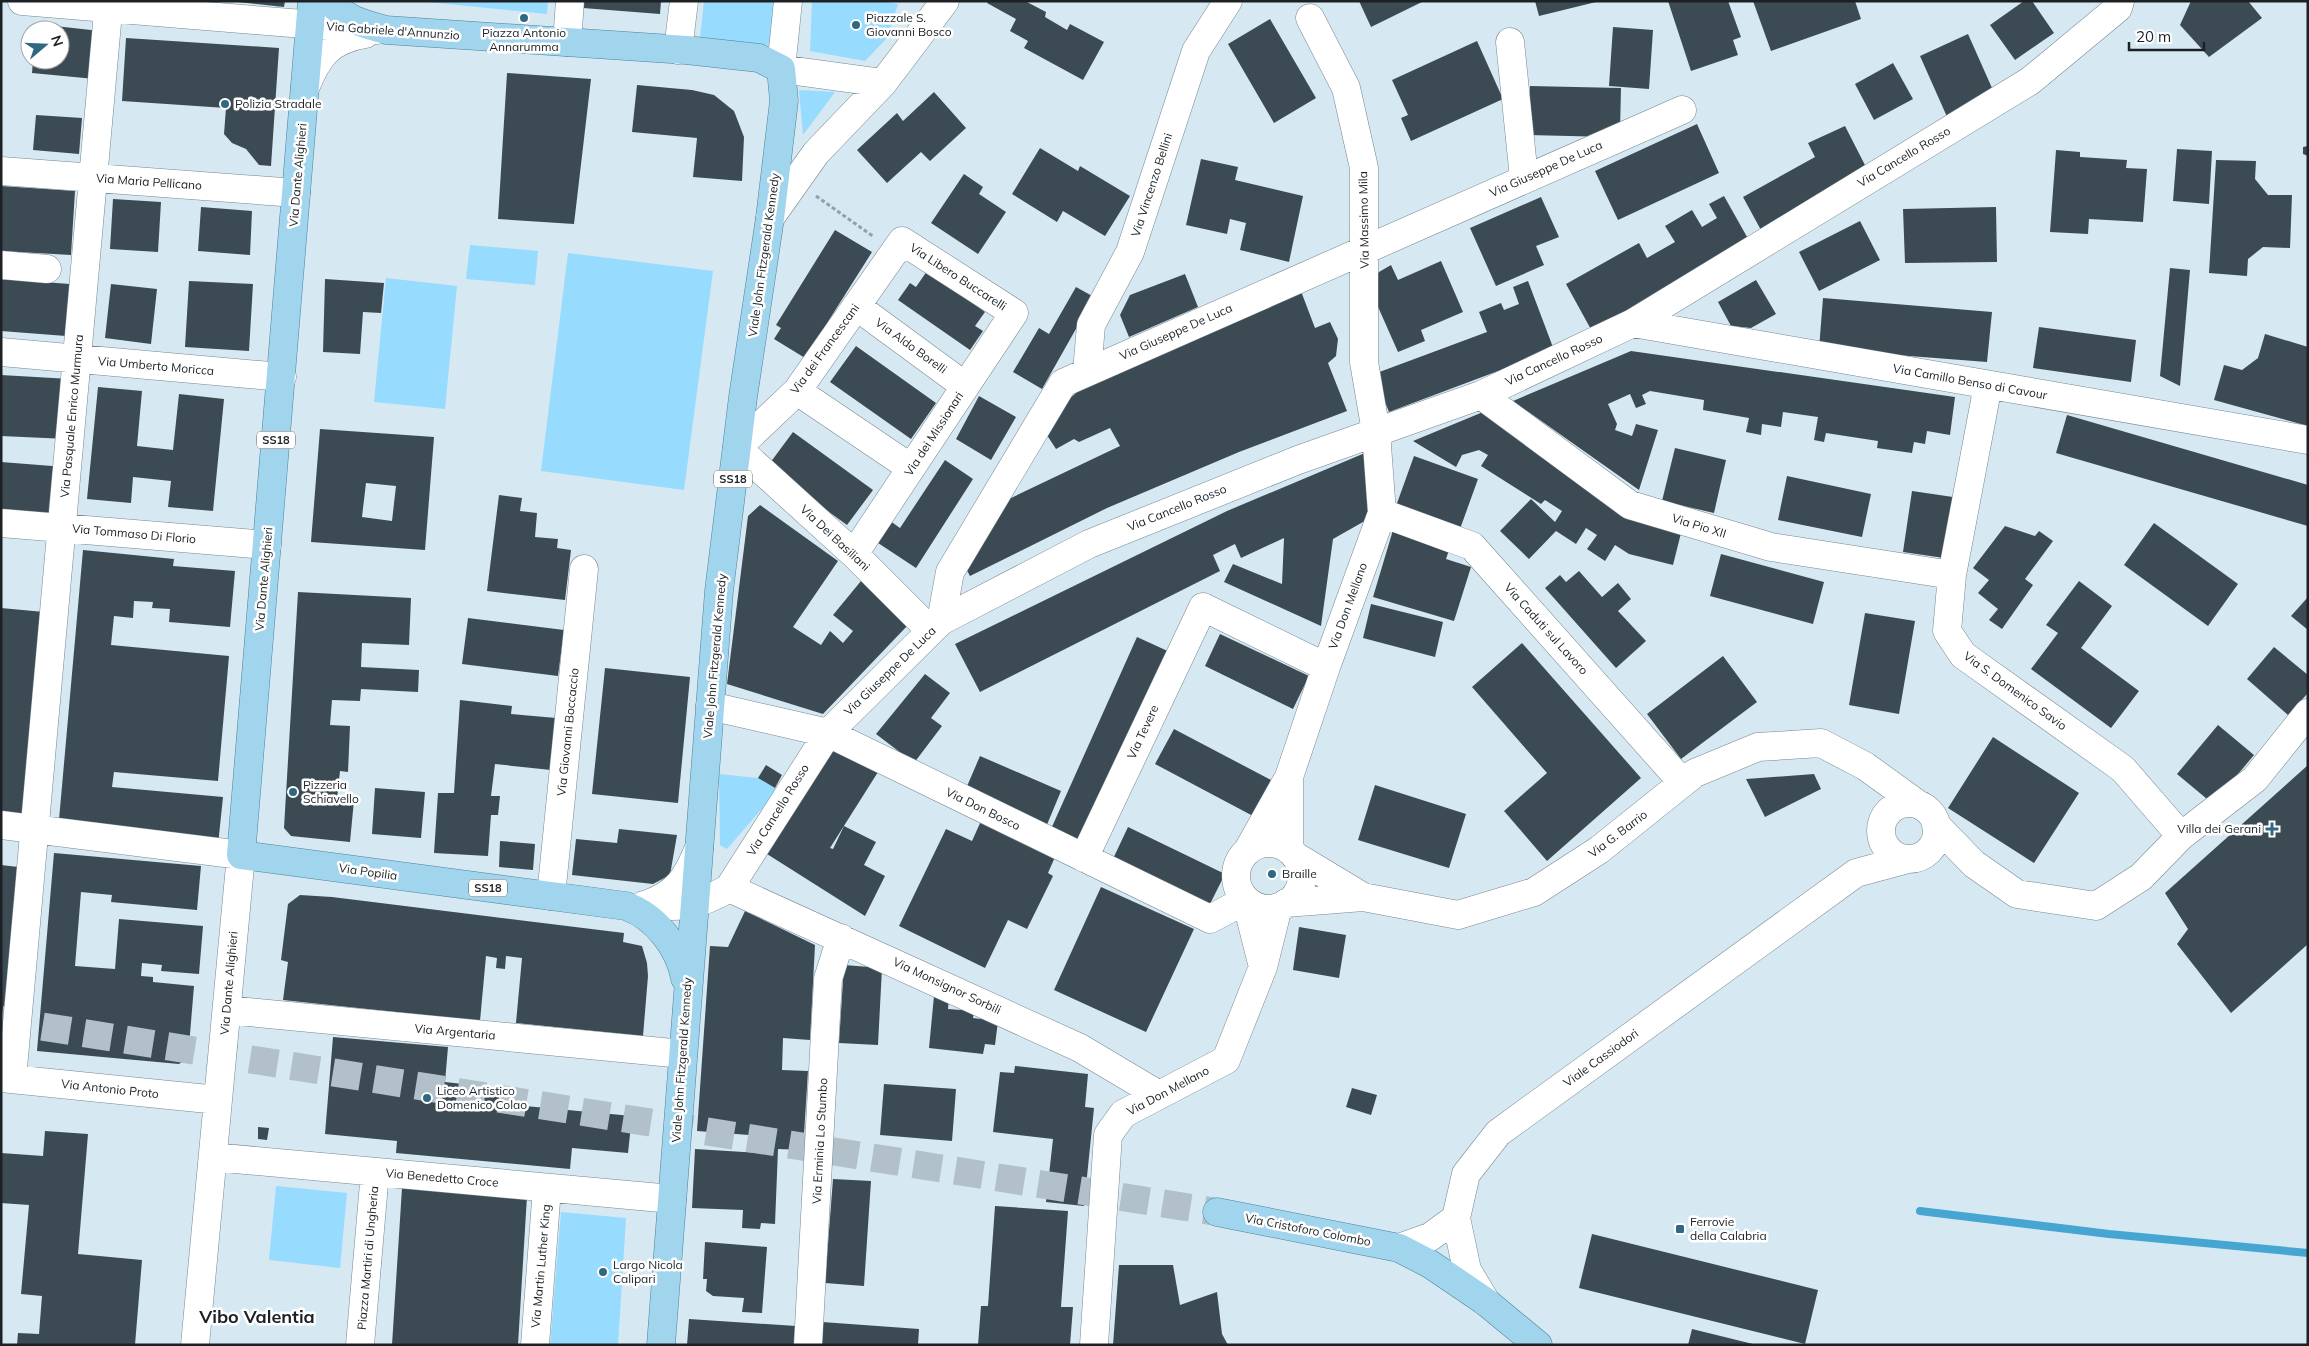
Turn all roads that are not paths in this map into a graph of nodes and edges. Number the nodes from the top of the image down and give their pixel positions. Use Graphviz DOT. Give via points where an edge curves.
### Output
graph roads {
  1 [pos="22,1"];
  2 [pos="331,1"];
  3 [pos="570,1"];
  4 [pos="684,1"];
  5 [pos="788,1"];
  6 [pos="945,1"];
  7 [pos="1228,1"];
  8 [pos="109,5"];
  9 [pos="2119,5"];
  10 [pos="311,13"];
  11 [pos="1310,18"];
  12 [pos="386,30"];
  13 [pos="567,42"];
  14 [pos="1510,42"];
  15 [pos="682,50"];
  16 [pos="781,69"];
  17 [pos="883,83"];
  18 [pos="305,89"];
  19 [pos="1682,110"];
  20 [pos="1,172"];
  21 [pos="94,177"];
  22 [pos="1524,178"];
  23 [pos="296,193"];
  24 [pos="770,218"];
  25 [pos="899,246"];
  26 [pos="1365,248"];
  27 [pos="1,265"];
  28 [pos="47,269"];
  29 [pos="856,306"];
  30 [pos="1014,313"];
  31 [pos="1633,323"];
  32 [pos="1,352"];
  33 [pos="77,359"];
  34 [pos="1087,372"];
  35 [pos="282,377"];
  36 [pos="1988,385"];
  37 [pos="966,386"];
  38 [pos="797,391"];
  39 [pos="1481,395"];
  40 [pos="1376,432"];
  41 [pos="2308,440"];
  42 [pos="737,448"];
  43 [pos="911,468"];
  44 [pos="1382,513"];
  45 [pos="1,523"];
  46 [pos="62,528"];
  47 [pos="267,545"];
  48 [pos="854,554"];
  49 [pos="584,569"];
  50 [pos="1952,575"];
  51 [pos="936,626"];
  52 [pos="1326,667"];
  53 [pos="710,706"];
  54 [pos="2308,713"];
  55 [pos="828,733"];
  56 [pos="1865,766"];
  57 [pos="1289,777"];
  58 [pos="1683,783"];
  59 [pos="1919,805"];
  60 [pos="1883,824"];
  61 [pos="1,825"];
  62 [pos="1936,825"];
  63 [pos="34,831"];
  64 [pos="2181,836"];
  65 [pos="699,848"];
  66 [pos="1248,850"];
  67 [pos="1292,853"];
  68 [pos="241,855"];
  69 [pos="1918,855"];
  70 [pos="1084,858"];
  71 [pos="1974,864"];
  72 [pos="1856,874"];
  73 [pos="729,888"];
  74 [pos="551,896"];
  75 [pos="1363,897"];
  76 [pos="1246,900"];
  77 [pos="695,904"];
  78 [pos="1282,905"];
  79 [pos="635,906"];
  80 [pos="841,938"];
  81 [pos="1263,967"];
  82 [pos="687,990"];
  83 [pos="227,1010"];
  84 [pos="683,1054"];
  85 [pos="6,1078"];
  86 [pos="1159,1095"];
  87 [pos="218,1100"];
  88 [pos="213,1157"];
  89 [pos="375,1172"];
  90 [pos="547,1188"];
  91 [pos="672,1199"];
  92 [pos="1217,1212"];
  93 [pos="1456,1218"];
  94 [pos="1400,1248"];
  95 [pos="1486,1302"];
  96 [pos="195,1345"];
  97 [pos="360,1345"];
  98 [pos="535,1345"];
  99 [pos="660,1345"];
  100 [pos="808,1345"];
  101 [pos="1094,1345"];
  102 [pos="1538,1345"];
  1 -- 8 [label="street, Via Gabriele d'Annunzio"];
  2 -- 12 [label="main road" via="345,15"];
  3 -- 13 [label="street"];
  4 -- 15 [label="street"];
  5 -- 16 [label="street"];
  6 -- 17 [label="street"];
  7 -- 34 [label="street, Via Vincenzo Bellini" via="1196,51 1130,252 1091,325"];
  8 -- 10 [label="street, Via Gabriele d'Annunzio"];
  8 -- 21 [label="street, Via Pasquale Enrico Murmura"];
  9 -- 31 [label="street, Via Cancello Rosso" via="2030,81"];
  10 -- 12 [label="street, Via Gabriele d'Annunzio"];
  10 -- 18 [label="main road, Via Dante Alighieri / SS18"];
  11 -- 26 [label="street, Via Massimo Mila" via="1346,88 1364,168"];
  12 -- 13 [label="main road, Via Gabriele d'Annunzio"];
  12 -- 18 [label="street" via="355,35 328,48 313,68"];
  13 -- 15 [label="main road, Via Gabriele d'Annunzio"];
  14 -- 22 [label="street"];
  15 -- 16 [label="main road" via="759,58"];
  16 -- 17 [label="street"];
  16 -- 24 [label="main road, Viale John Fitzgerald Kennedy / SS18" via="784,101"];
  17 -- 24 [label="street" via="816,153"];
  18 -- 23 [label="main road, Via Dante Alighieri / SS18"];
  19 -- 22 [label="street, Via Giuseppe De Luca"];
  20 -- 21 [label="street, Via Maria Pellicano"];
  21 -- 23 [label="street, Via Maria Pellicano"];
  21 -- 33 [label="street, Via Pasquale Enrico Murmura"];
  22 -- 26 [label="street, Via Giuseppe De Luca"];
  23 -- 35 [label="main road, Via Dante Alighieri / SS18"];
  24 -- 42 [label="main road, Viale John Fitzgerald Kennedy / SS18"];
  25 -- 29 [label="street, Via dei Francescani"];
  25 -- 30 [label="street, Via Libero Buccarelli"];
  26 -- 34 [label="street, Via Giuseppe De Luca"];
  26 -- 40 [label="street, Via Massimo Mila" via="1364,362"];
  27 -- 28 [label="street"];
  29 -- 37 [label="street, Via Aldo Borelli"];
  29 -- 38 [label="street, Via dei Francescani"];
  30 -- 37 [label="street, Via dei Missionari"];
  31 -- 36 [label="street, Via Camillo Benso di Cavour"];
  31 -- 39 [label="street, Via Cancello Rosso"];
  32 -- 33 [label="street, Via Umberto Moricca"];
  33 -- 35 [label="street, Via Umberto Moricca"];
  33 -- 46 [label="street, Via Pasquale Enrico Murmura"];
  34 -- 51 [label="street, Via Giuseppe De Luca" via="1063,382 950,572"];
  35 -- 47 [label="main road, Via Dante Alighieri / SS18"];
  36 -- 41 [label="street, Via Camillo Benso di Cavour"];
  36 -- 50 [label="street, Via S. Domenico Savio"];
  37 -- 43 [label="street, Via dei Missionari"];
  38 -- 42 [label="street, Via dei Francescani"];
  38 -- 43 [label="street"];
  39 -- 40 [label="street, Via Cancello Rosso"];
  39 -- 50 [label="street, Via Pio XII" via="1630,505 1771,547"];
  40 -- 44 [label="street, Via Don Mellano"];
  40 -- 51 [label="street, Via Cancello Rosso" via="1089,544"];
  42 -- 48 [label="street, Via Dei Basiliani"];
  42 -- 53 [label="main road, Viale John Fitzgerald Kennedy / SS18"];
  43 -- 48 [label="street, Via dei Missionari"];
  44 -- 52 [label="street, Via Don Mellano"];
  44 -- 58 [label="street, Via Caduti sul Lavoro" via="1472,546"];
  45 -- 46 [label="street, Via Tommaso Di Florio"];
  46 -- 47 [label="street, Via Tommaso Di Florio"];
  46 -- 63 [label="street, Via Pasquale Enrico Murmura"];
  47 -- 68 [label="main road, Via Dante Alighieri / SS18"];
  48 -- 51 [label="street, Via Dei Basiliani"];
  49 -- 74 [label="street, Via Giovanni Boccaccio"];
  50 -- 64 [label="street, Via S. Domenico Savio" via="1947,631 1963,655 2123,769"];
  51 -- 55 [label="street, Via Giuseppe De Luca"];
  52 -- 57 [label="street, Via Don Mellano"];
  52 -- 70 [label="street, Via Tevere" via="1203,607"];
  53 -- 55 [label="street, Via Don Bosco"];
  53 -- 65 [label="main road, Viale John Fitzgerald Kennedy / SS18"];
  54 -- 64 [label="street" via="2255,779"];
  55 -- 70 [label="street, Via Don Bosco"];
  55 -- 73 [label="street, Via Cancello Rosso"];
  56 -- 58 [label="street, Via G. Barrio" via="1821,743 1758,747 1695,773"];
  56 -- 59 [label="street, Via G. Barrio"];
  56 -- 60 [label="street"];
  57 -- 66 [label="street"];
  57 -- 67 [label="street"];
  58 -- 75 [label="street, Via G. Barrio" via="1599,850 1534,892 1458,915"];
  59 -- 60 [label="street" via="1910,802 1892,808"];
  59 -- 62 [label="street" via="1927,809"];
  60 -- 69 [label="street" via="1887,850 1894,856"];
  60 -- 72 [label="street, Viale Cassiodori"];
  61 -- 63 [label="street, Via Popilia"];
  62 -- 69 [label="street" via="1937,834"];
  62 -- 71 [label="street"];
  63 -- 68 [label="street, Via Popilia"];
  63 -- 85 [label="street, Via Pasquale Enrico Murmura"];
  64 -- 71 [label="street" via="2141,878 2096,906 2017,894"];
  65 -- 77 [label="main road, Viale John Fitzgerald Kennedy / SS18"];
  65 -- 79 [label="street" via="681,883 664,897"];
  66 -- 67 [label="street" via="1264,843 1281,845"];
  66 -- 76 [label="street" via="1237,865 1236,875"];
  67 -- 75 [label="street"];
  67 -- 78 [label="street" via="1299,864 1301,882 1298,890"];
  68 -- 74 [label="main road, Via Popilia / SS18"];
  68 -- 83 [label="street, Via Dante Alighieri"];
  69 -- 71 [label="street"];
  69 -- 72 [label="street, Viale Cassiodori"];
  70 -- 76 [label="street, Via Don Bosco" via="1210,919"];
  72 -- 93 [label="street, Viale Cassiodori" via="1498,1133 1466,1174"];
  73 -- 77 [label="street" via="712,899"];
  73 -- 80 [label="street, Via Monsignor Sorbili"];
  74 -- 79 [label="main road, Via Popilia / SS18"];
  75 -- 78 [label="street"];
  76 -- 78 [label="street" via="1261,908"];
  76 -- 81 [label="street"];
  77 -- 79 [label="street"];
  77 -- 82 [label="main road, Viale John Fitzgerald Kennedy / SS18"];
  78 -- 81 [label="street, Via Don Mellano"];
  79 -- 82 [label="main road, Via Popilia / SS18" via="656,924 668,940 683,968"];
  80 -- 86 [label="street, Via Monsignor Sorbili" via="1080,1048"];
  80 -- 100 [label="street, Via Erminia Lo Stumbo" via="828,979"];
  81 -- 86 [label="street, Via Don Mellano" via="1226,1060"];
  82 -- 84 [label="main road, Viale John Fitzgerald Kennedy / SS18"];
  83 -- 84 [label="street, Via Argentaria"];
  83 -- 87 [label="street, Via Dante Alighieri"];
  84 -- 91 [label="main road, Viale John Fitzgerald Kennedy / SS18"];
  85 -- 87 [label="street, Via Antonio Proto"];
  86 -- 101 [label="street, Via Don Mellano" via="1123,1114 1108,1135"];
  87 -- 88 [label="street, Via Dante Alighieri"];
  88 -- 89 [label="street, Via Benedetto Croce"];
  88 -- 96 [label="street, Via Dante Alighieri"];
  89 -- 90 [label="street, Via Benedetto Croce"];
  89 -- 97 [label="street, Piazza Martiri di Ungheria"];
  90 -- 91 [label="street, Via Benedetto Croce"];
  90 -- 98 [label="street, Via Martin Luther King"];
  91 -- 99 [label="main road, Viale John Fitzgerald Kennedy / SS18"];
  92 -- 94 [label="main road, Via Cristoforo Colombo"];
  93 -- 94 [label="street" via="1430,1237"];
  93 -- 95 [label="street, Viale Cassiodori" via="1466,1270"];
  94 -- 95 [label="main road, Via Cristoforo Colombo"];
  95 -- 102 [label="main road, Via Cristoforo Colombo"];
}
